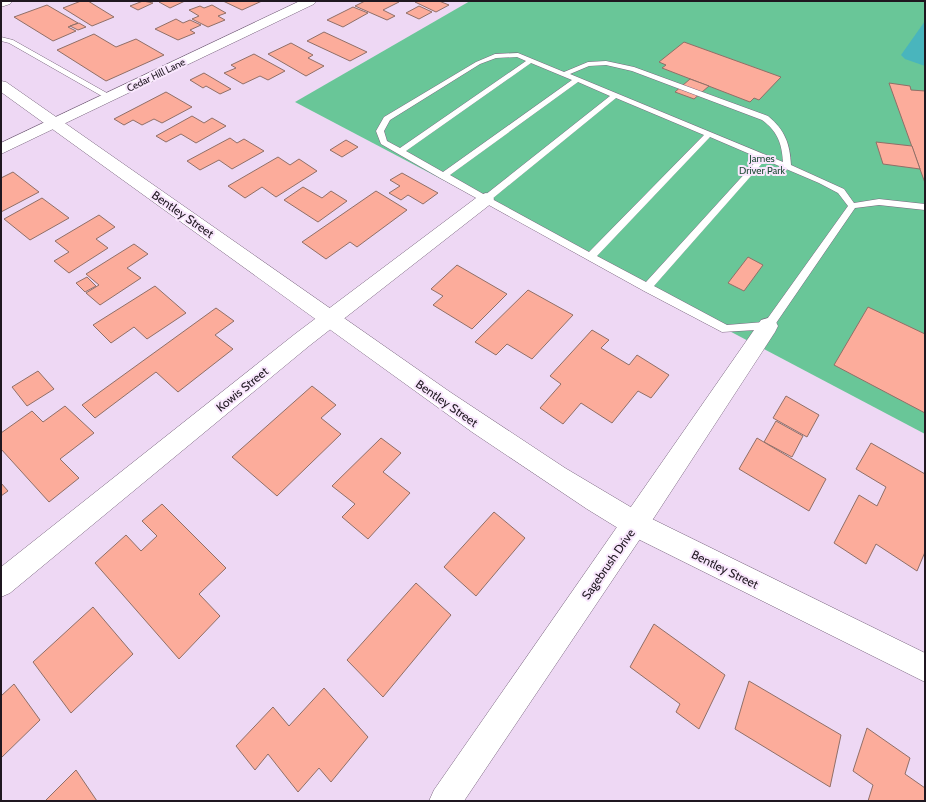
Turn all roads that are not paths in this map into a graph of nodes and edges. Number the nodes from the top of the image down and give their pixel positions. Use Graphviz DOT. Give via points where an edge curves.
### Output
graph roads {
  1 [pos="6,1"];
  2 [pos="310,1"];
  3 [pos="1,3"];
  4 [pos="1,39"];
  5 [pos="531,60"];
  6 [pos="564,74"];
  7 [pos="578,79"];
  8 [pos="1,85"];
  9 [pos="616,95"];
  10 [pos="110,97"];
  11 [pos="55,123"];
  12 [pos="710,134"];
  13 [pos="1,149"];
  14 [pos="400,151"];
  15 [pos="764,157"];
  16 [pos="787,166"];
  17 [pos="444,176"];
  18 [pos="486,199"];
  19 [pos="852,206"];
  20 [pos="925,207"];
  21 [pos="590,257"];
  22 [pos="647,288"];
  23 [pos="330,318"];
  24 [pos="768,326"];
  25 [pos="636,524"];
  26 [pos="1,584"];
  27 [pos="925,668"];
  28 [pos="445,801"];
  1 -- 3 [label="street"];
  2 -- 10 [label="street, Cedar Hill Lane"];
  4 -- 10 [label="lane" via="11,40"];
  5 -- 6 [label="lane"];
  5 -- 14 [label="lane"];
  5 -- 14 [label="lane" via="518,55 495,56 478,63 387,119 380,131 384,142"];
  6 -- 7 [label="lane"];
  6 -- 16 [label="lane" via="588,64 606,63 634,69 765,118 777,127 786,144"];
  7 -- 9 [label="lane"];
  7 -- 17 [label="lane"];
  8 -- 11 [label="street, Bentley Street"];
  9 -- 12 [label="lane"];
  9 -- 18 [label="lane"];
  10 -- 11 [label="street, Cedar Hill Lane"];
  11 -- 13 [label="street, Cedar Hill Lane"];
  11 -- 23 [label="street, Bentley Street"];
  12 -- 15 [label="lane"];
  12 -- 21 [label="lane"];
  14 -- 17 [label="lane"];
  15 -- 16 [label="lane"];
  15 -- 22 [label="lane"];
  16 -- 19 [label="lane" via="841,191"];
  17 -- 18 [label="lane"];
  18 -- 21 [label="lane"];
  18 -- 23 [label="street, Kowis Street"];
  19 -- 20 [label="lane" via="879,202"];
  19 -- 24 [label="lane"];
  21 -- 22 [label="lane"];
  22 -- 24 [label="lane" via="726,330"];
  23 -- 25 [label="street, Bentley Street" via="435,395 594,500"];
  23 -- 26 [label="street, Kowis Street"];
  24 -- 25 [label="street, Sagebrush Drive"];
  25 -- 27 [label="street, Bentley Street"];
  25 -- 28 [label="street, Sagebrush Drive"];
}
